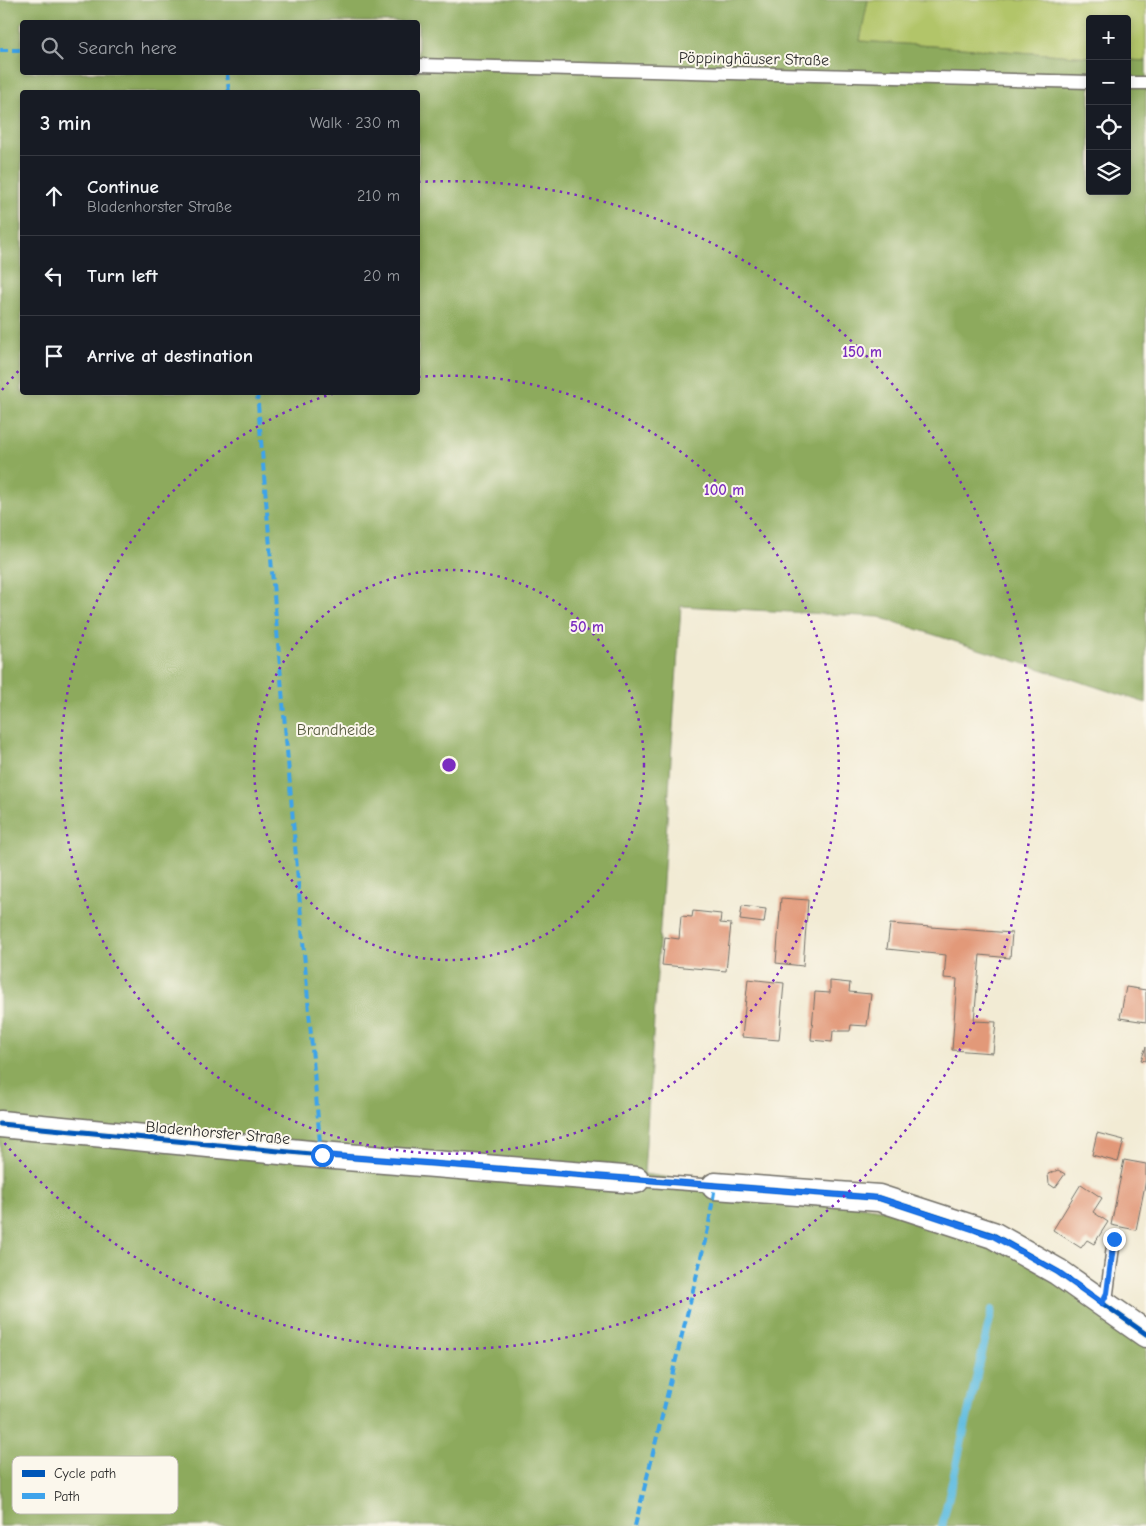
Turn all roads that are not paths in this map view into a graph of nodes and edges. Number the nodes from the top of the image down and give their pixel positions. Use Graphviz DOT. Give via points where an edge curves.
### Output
graph roads {
  1 [pos="420,65"];
  2 [pos="1086,82"];
  3 [pos="1131,83"];
  4 [pos="1146,83"];
  5 [pos="0,1124"];
  6 [pos="636,1180"];
  7 [pos="715,1186"];
  8 [pos="1114,1239"];
  9 [pos="1102,1303"];
  10 [pos="1146,1334"];
  1 -- 2 [label="lane, Pöppinghäuser Straße"];
  3 -- 4 [label="lane"];
  5 -- 6 [label="street, Bladenhorster Straße" via="322,1155"];
  6 -- 7 [label="lane, Bladenhorster Straße"];
  7 -- 9 [label="street, Bladenhorster Straße" via="879,1198 993,1236 1058,1272"];
  8 -- 9 [label="lane" via="1107,1293"];
  9 -- 10 [label="street, Bladenhorster Straße"];
}
